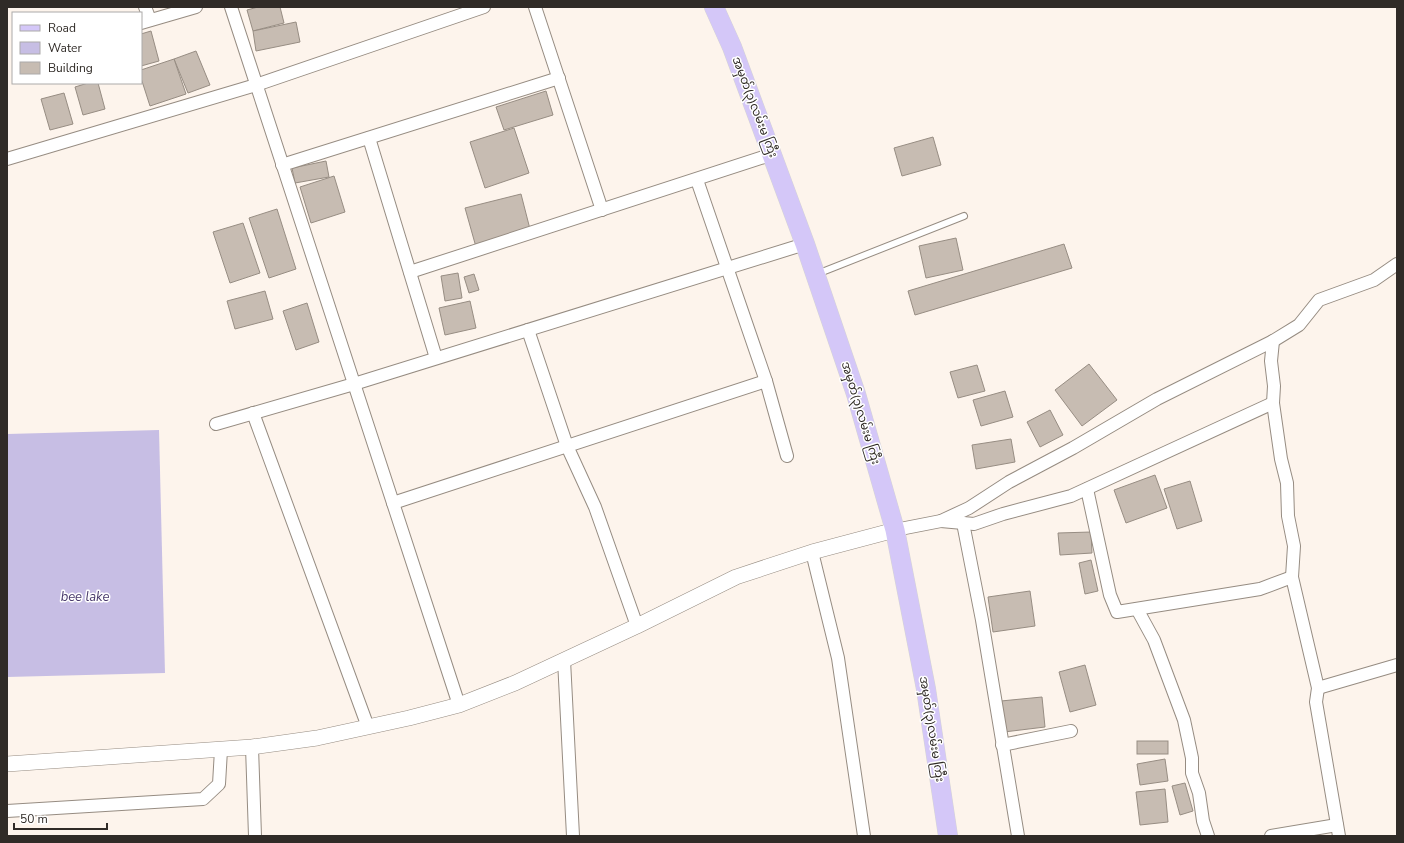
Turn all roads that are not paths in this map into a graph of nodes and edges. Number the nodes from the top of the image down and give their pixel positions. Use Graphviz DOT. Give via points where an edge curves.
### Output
graph roads {
  1 [pos="145,7"];
  2 [pos="196,7"];
  3 [pos="231,7"];
  4 [pos="484,7"];
  5 [pos="535,7"];
  6 [pos="714,7"];
  7 [pos="145,22"];
  8 [pos="559,78"];
  9 [pos="256,85"];
  10 [pos="369,138"];
  11 [pos="773,154"];
  12 [pos="7,158"];
  13 [pos="282,165"];
  14 [pos="697,180"];
  15 [pos="602,210"];
  16 [pos="964,216"];
  17 [pos="805,244"];
  18 [pos="1397,264"];
  19 [pos="726,269"];
  20 [pos="410,272"];
  21 [pos="816,274"];
  22 [pos="528,330"];
  23 [pos="1274,341"];
  24 [pos="436,358"];
  25 [pos="766,381"];
  26 [pos="354,384"];
  27 [pos="1273,403"];
  28 [pos="253,413"];
  29 [pos="216,424"];
  30 [pos="567,446"];
  31 [pos="787,456"];
  32 [pos="1087,489"];
  33 [pos="393,503"];
  34 [pos="941,521"];
  35 [pos="964,523"];
  36 [pos="895,530"];
  37 [pos="812,552"];
  38 [pos="1292,578"];
  39 [pos="1137,609"];
  40 [pos="637,626"];
  41 [pos="564,660"];
  42 [pos="1397,666"];
  43 [pos="1318,688"];
  44 [pos="459,704"];
  45 [pos="368,727"];
  46 [pos="1071,731"];
  47 [pos="1002,745"];
  48 [pos="252,746"];
  49 [pos="221,750"];
  50 [pos="7,764"];
  51 [pos="7,811"];
  52 [pos="1338,830"];
  53 [pos="255,836"];
  54 [pos="573,836"];
  55 [pos="864,836"];
  56 [pos="948,836"];
  57 [pos="1018,836"];
  58 [pos="1208,836"];
  59 [pos="1271,836"];
  1 -- 7 [label="street"];
  2 -- 7 [label="street"];
  3 -- 9 [label="street"];
  4 -- 9 [label="street"];
  5 -- 8 [label="street"];
  6 -- 11 [label="main road, အမှတ်(၃)လမ်းမ ကြီး"];
  8 -- 10 [label="street"];
  8 -- 15 [label="street"];
  9 -- 12 [label="street"];
  9 -- 13 [label="street"];
  10 -- 13 [label="street"];
  10 -- 20 [label="street"];
  11 -- 14 [label="street"];
  11 -- 17 [label="main road, အမှတ်(၃)လမ်းမ ကြီး"];
  13 -- 26 [label="street"];
  14 -- 15 [label="street"];
  14 -- 19 [label="street"];
  15 -- 20 [label="street"];
  16 -- 21 [label="lane"];
  17 -- 19 [label="street"];
  17 -- 21 [label="main road, အမှတ်(၃)လမ်းမ ကြီး"];
  18 -- 23 [label="street" via="1374,280 1319,300 1299,325"];
  19 -- 22 [label="street"];
  19 -- 25 [label="street"];
  20 -- 24 [label="street"];
  21 -- 36 [label="main road, အမှတ်(၃)လမ်းမ ကြီး" via="856,394"];
  22 -- 24 [label="street"];
  22 -- 30 [label="street"];
  23 -- 27 [label="street" via="1271,361"];
  23 -- 34 [label="street" via="1157,399 1009,482 969,508"];
  24 -- 26 [label="street"];
  25 -- 30 [label="street"];
  25 -- 31 [label="street"];
  26 -- 28 [label="street"];
  26 -- 33 [label="street"];
  27 -- 32 [label="street"];
  27 -- 38 [label="street" via="1294,546"];
  28 -- 29 [label="street"];
  28 -- 45 [label="street"];
  30 -- 33 [label="street"];
  30 -- 40 [label="street" via="595,507"];
  32 -- 35 [label="street" via="974,524"];
  32 -- 39 [label="street" via="1110,595 1117,612"];
  33 -- 44 [label="street"];
  34 -- 35 [label="street"];
  34 -- 36 [label="street"];
  35 -- 47 [label="street"];
  36 -- 37 [label="street"];
  36 -- 56 [label="main road, အမှတ်(၃)လမ်းမ ကြီး" via="926,689"];
  37 -- 40 [label="street" via="736,577"];
  37 -- 55 [label="street" via="838,658"];
  38 -- 39 [label="street" via="1260,589"];
  38 -- 43 [label="street"];
  39 -- 58 [label="street" via="1154,640 1184,720 1192,758 1192,773"];
  40 -- 41 [label="street"];
  41 -- 44 [label="street" via="515,683"];
  41 -- 54 [label="street"];
  42 -- 43 [label="street"];
  43 -- 52 [label="street" via="1316,702"];
  44 -- 45 [label="street"];
  45 -- 48 [label="street" via="317,738"];
  46 -- 47 [label="street"];
  47 -- 57 [label="street"];
  48 -- 49 [label="street"];
  48 -- 53 [label="street"];
  49 -- 50 [label="street"];
  49 -- 51 [label="street" via="219,784 203,799"];
  52 -- 59 [label="street"];
}
